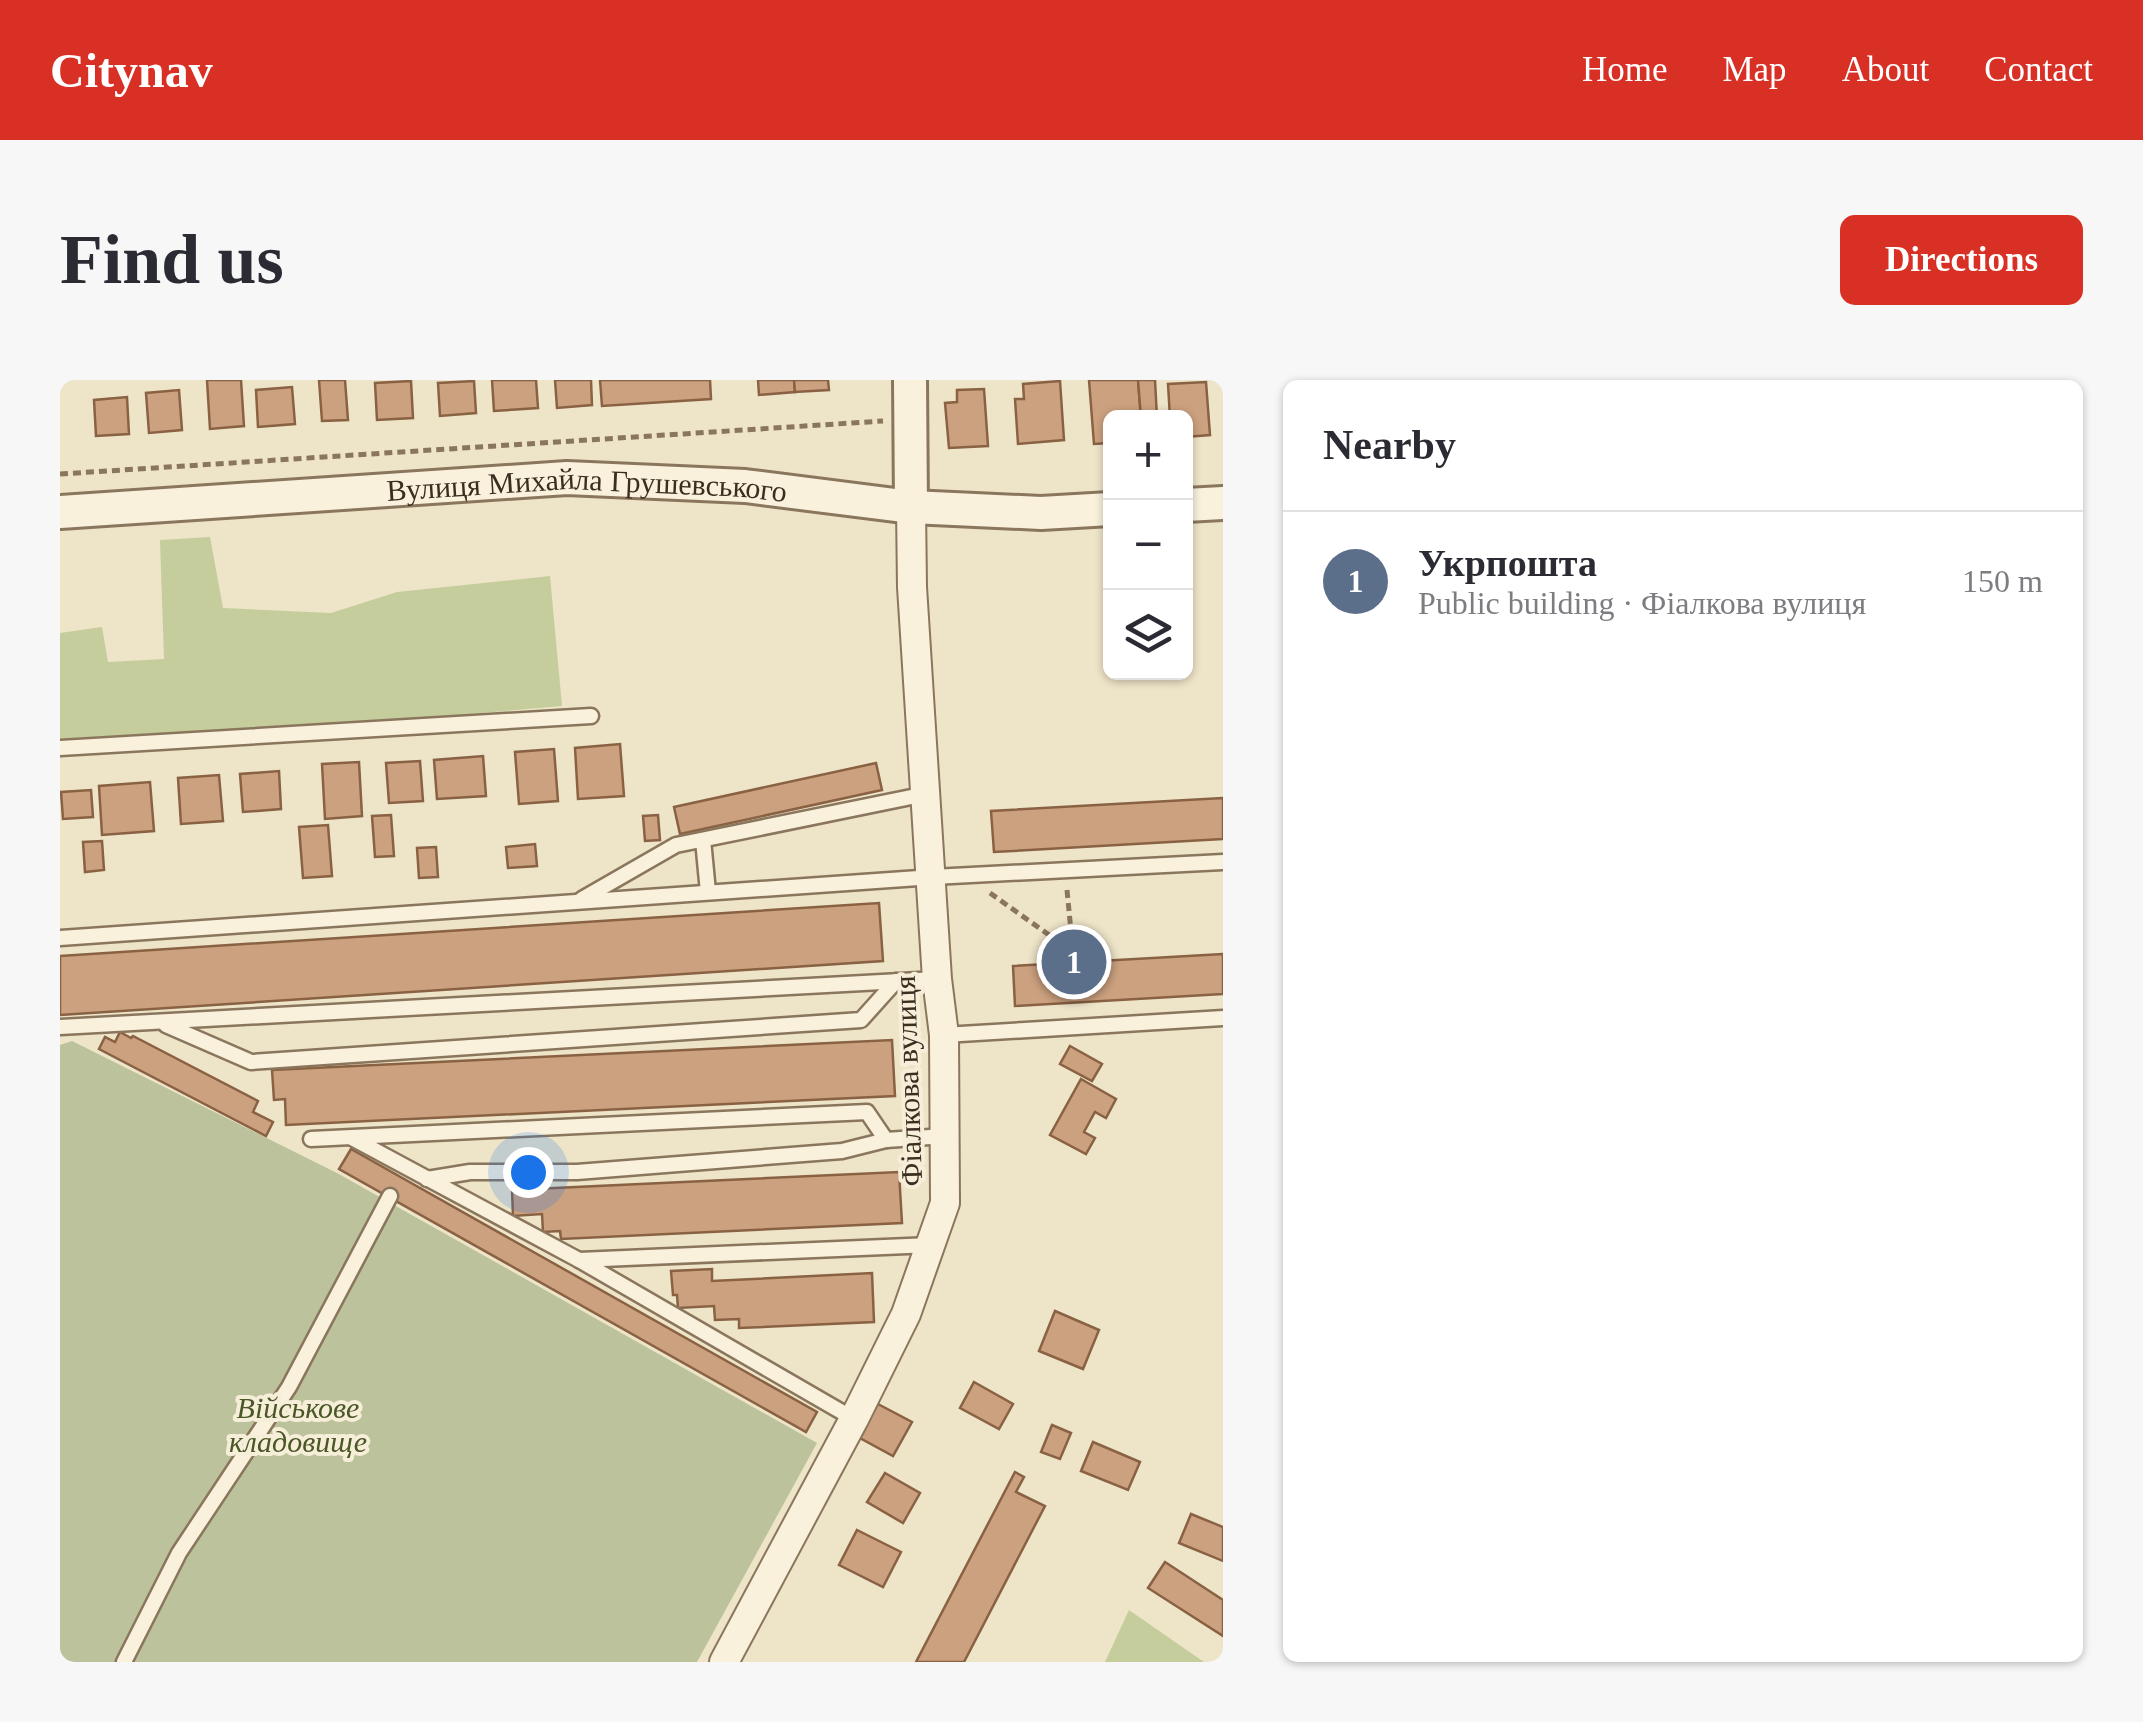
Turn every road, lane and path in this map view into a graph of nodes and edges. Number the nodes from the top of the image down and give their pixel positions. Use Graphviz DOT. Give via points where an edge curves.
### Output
graph roads {
  1 [pos="910,380"];
  2 [pos="912,419"];
  3 [pos="60,474"];
  4 [pos="1223,503"];
  5 [pos="1193,505"];
  6 [pos="911,506"];
  7 [pos="1103,509"];
  8 [pos="60,512"];
  9 [pos="591,716"];
  10 [pos="60,748"];
  11 [pos="926,794"];
  12 [pos="703,840"];
  13 [pos="1223,862"];
  14 [pos="1065,872"];
  15 [pos="966,876"];
  16 [pos="933,877"];
  17 [pos="708,892"];
  18 [pos="578,902"];
  19 [pos="60,938"];
  20 [pos="1073,952"];
  21 [pos="1074,962"];
  22 [pos="937,979"];
  23 [pos="896,981"];
  24 [pos="1223,1018"];
  25 [pos="160,1022"];
  26 [pos="60,1028"];
  27 [pos="944,1035"];
  28 [pos="945,1136"];
  29 [pos="311,1138"];
  30 [pos="351,1138"];
  31 [pos="886,1140"];
  32 [pos="427,1179"];
  33 [pos="390,1196"];
  34 [pos="932,1245"];
  35 [pos="578,1260"];
  36 [pos="854,1419"];
  37 [pos="124,1662"];
  38 [pos="724,1662"];
  1 -- 2 [label="street"];
  2 -- 3 [label="path"];
  2 -- 6 [label="street"];
  4 -- 5 [label="street"];
  6 -- 7 [label="street, Вулиця Михайла Грушевського"];
  6 -- 8 [label="street, Вулиця Михайла Грушевського" via="745,486 567,478"];
  6 -- 11 [label="street, Фіалкова вулиця"];
  9 -- 10 [label="lane"];
  11 -- 12 [label="lane"];
  11 -- 16 [label="street, Фіалкова вулиця"];
  12 -- 17 [label="lane"];
  12 -- 18 [label="lane" via="676,845"];
  13 -- 14 [label="lane"];
  14 -- 15 [label="lane"];
  14 -- 20 [label="path"];
  15 -- 16 [label="lane"];
  15 -- 20 [label="path"];
  16 -- 17 [label="lane"];
  16 -- 22 [label="street, Фіалкова вулиця"];
  17 -- 18 [label="lane"];
  18 -- 19 [label="lane"];
  20 -- 21 [label="path"];
  22 -- 23 [label="lane"];
  22 -- 27 [label="street, Фіалкова вулиця"];
  23 -- 25 [label="lane"];
  23 -- 25 [label="lane" via="860,1020 251,1062"];
  24 -- 27 [label="lane"];
  25 -- 26 [label="lane"];
  27 -- 28 [label="street, Фіалкова вулиця"];
  28 -- 31 [label="lane"];
  28 -- 34 [label="street, Фіалкова вулиця" via="945,1203"];
  29 -- 30 [label="lane"];
  30 -- 31 [label="lane" via="866,1112"];
  30 -- 32 [label="lane"];
  31 -- 32 [label="lane" via="842,1151"];
  32 -- 35 [label="lane"];
  33 -- 37 [label="lane" via="289,1387 179,1553"];
  34 -- 35 [label="lane"];
  34 -- 36 [label="street, Фіалкова вулиця"];
  35 -- 36 [label="lane"];
  36 -- 38 [label="street, Фіалкова вулиця"];
}
